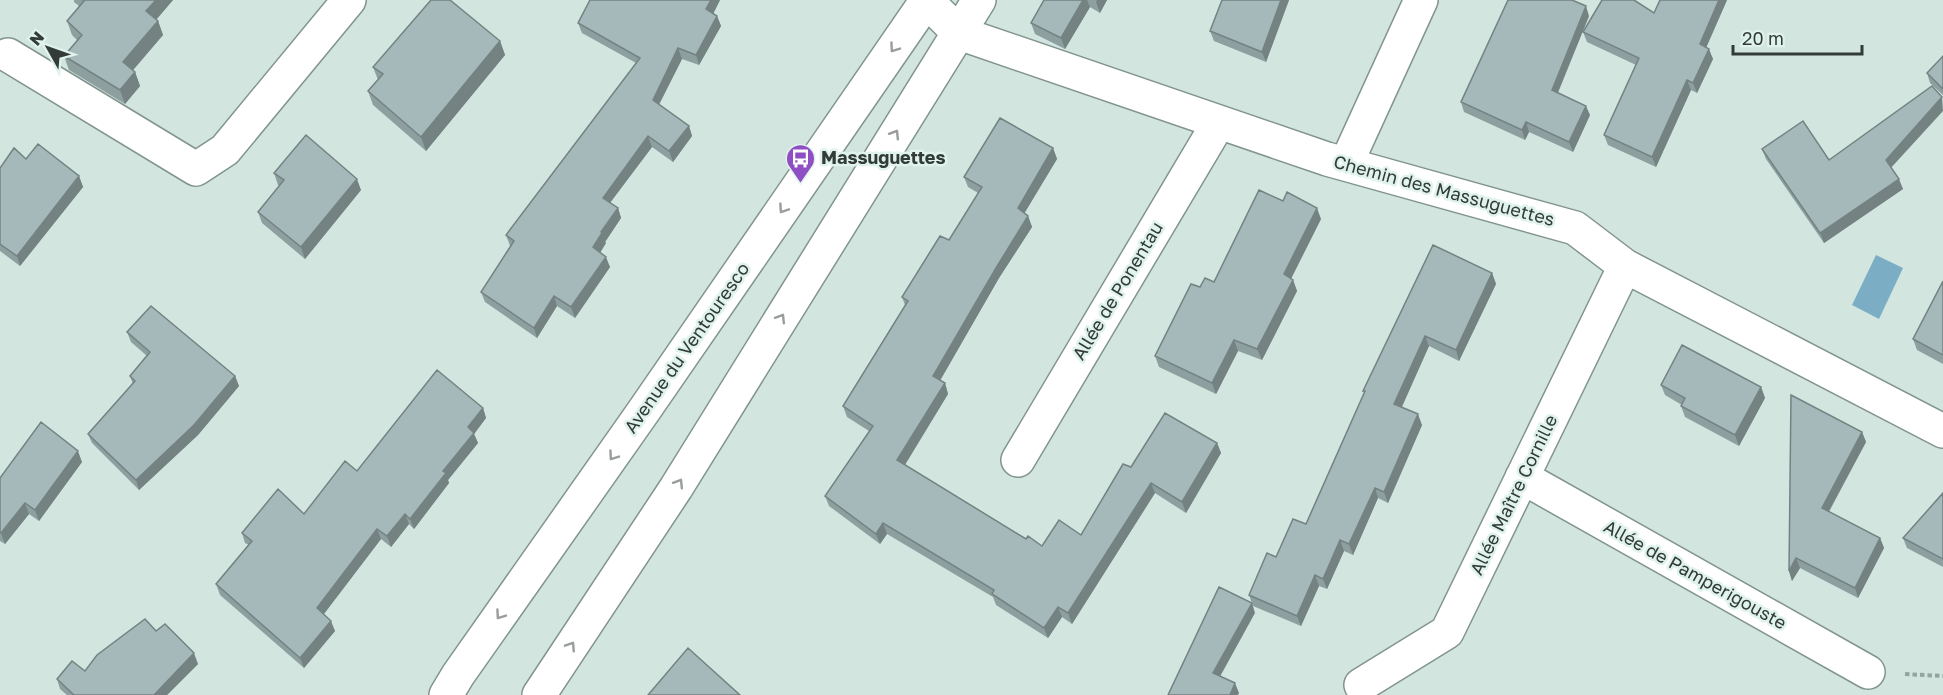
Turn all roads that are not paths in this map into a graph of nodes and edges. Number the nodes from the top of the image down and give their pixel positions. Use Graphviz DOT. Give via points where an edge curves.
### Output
graph roads {
  1 [pos="350,0"];
  2 [pos="926,0"];
  3 [pos="979,0"];
  4 [pos="1421,0"];
  5 [pos="958,33"];
  6 [pos="8,55"];
  7 [pos="1219,122"];
  8 [pos="1346,164"];
  9 [pos="1625,266"];
  10 [pos="1943,431"];
  11 [pos="1018,460"];
  12 [pos="1522,477"];
  13 [pos="1868,672"];
  14 [pos="1361,685"];
  15 [pos="446,695"];
  16 [pos="539,695"];
  1 -- 6 [label="street" via="225,150 196,169"];
  2 -- 5 [label="street, Chemin des Massuguettes"];
  2 -- 15 [label="street, Avenue du Ventouresco, one-way"];
  3 -- 5 [label="street"];
  4 -- 8 [label="street"];
  5 -- 7 [label="street, Chemin des Massuguettes"];
  16 -- 5 [label="street, one-way" via="676,488"];
  7 -- 8 [label="street, Chemin des Massuguettes"];
  7 -- 11 [label="street, Allée de Ponentau"];
  8 -- 9 [label="street, Chemin des Massuguettes" via="1575,228"];
  9 -- 10 [label="street, Chemin des Massuguettes"];
  9 -- 12 [label="street, Allée Maître Cornille"];
  12 -- 13 [label="street, Allée de Pamperigouste"];
  12 -- 14 [label="street, Allée Maître Cornille" via="1447,632"];
}
